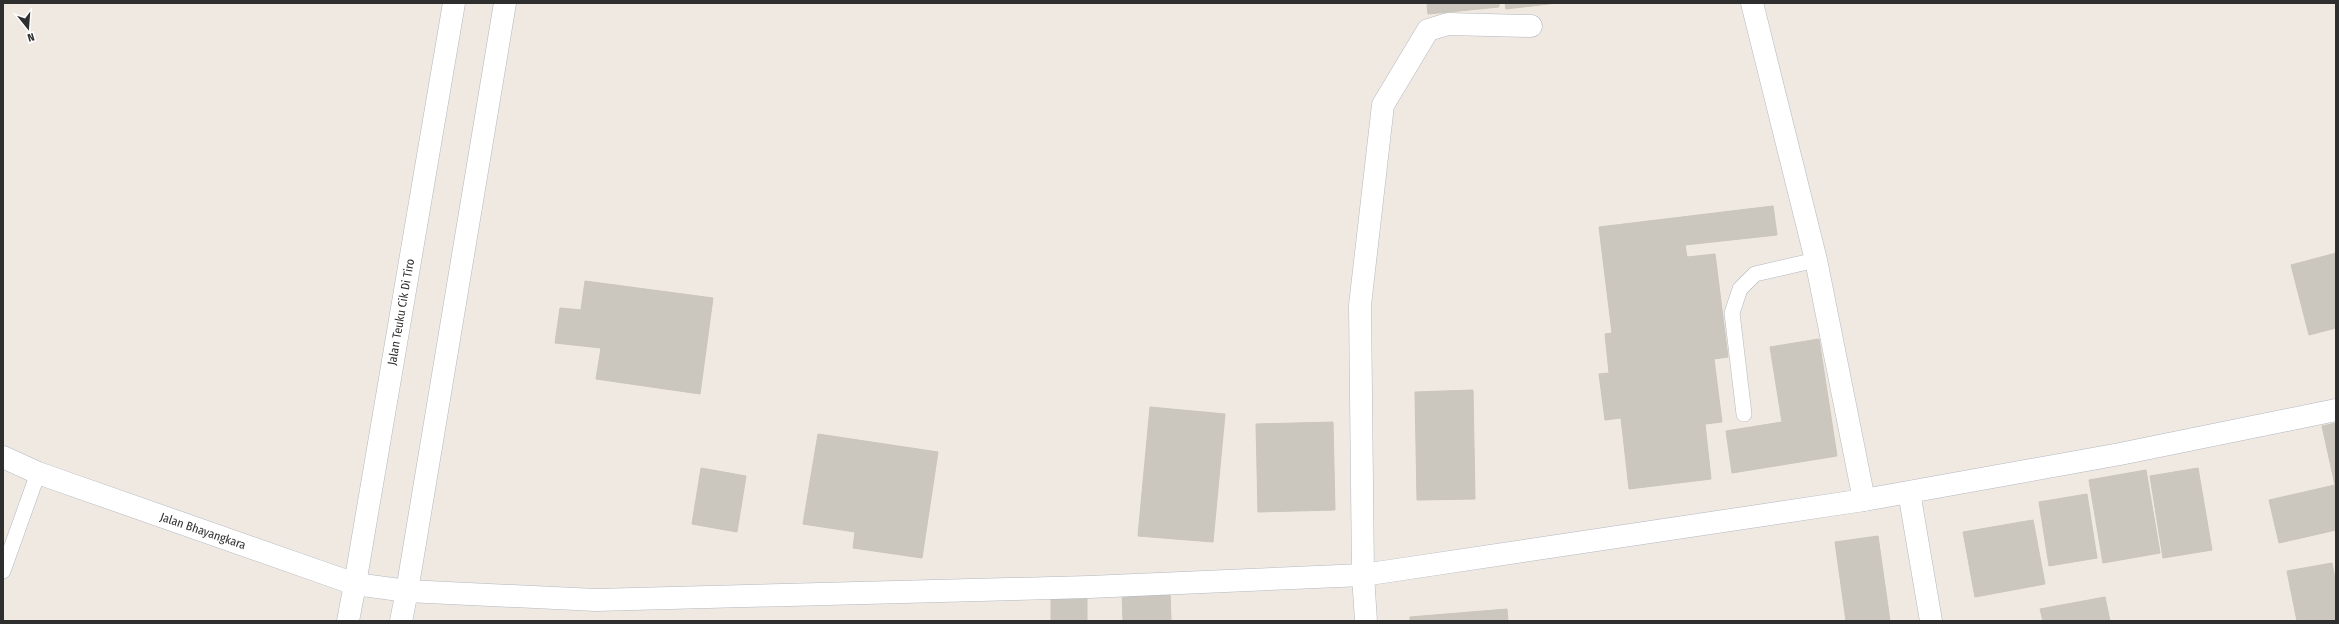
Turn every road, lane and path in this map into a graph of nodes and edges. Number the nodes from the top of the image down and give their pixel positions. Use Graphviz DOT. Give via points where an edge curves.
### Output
graph roads {
  1 [pos="454,3"];
  2 [pos="505,3"];
  3 [pos="1752,3"];
  4 [pos="1531,26"];
  5 [pos="1816,260"];
  6 [pos="2336,410"];
  7 [pos="1744,414"];
  8 [pos="3,457"];
  9 [pos="38,473"];
  10 [pos="1909,492"];
  11 [pos="1864,500"];
  12 [pos="3,571"];
  13 [pos="1363,574"];
  14 [pos="355,584"];
  15 [pos="407,591"];
  16 [pos="348,621"];
  17 [pos="401,621"];
  18 [pos="1366,621"];
  19 [pos="1931,621"];
  1 -- 14 [label="street, Jalan Teuku Cik Di Tiro"];
  2 -- 15 [label="street"];
  3 -- 5 [label="street"];
  4 -- 13 [label="street" via="1448,24 1428,30 1383,105 1360,305"];
  5 -- 7 [label="lane" via="1755,274 1740,289 1732,313"];
  5 -- 11 [label="street"];
  6 -- 10 [label="street, Jalan Bhayangkara" via="2120,454"];
  8 -- 9 [label="street, Jalan Bhayangkara"];
  9 -- 12 [label="lane"];
  9 -- 14 [label="street, Jalan Bhayangkara"];
  10 -- 11 [label="street, Jalan Bhayangkara"];
  10 -- 19 [label="street"];
  11 -- 13 [label="street, Jalan Bhayangkara"];
  13 -- 15 [label="street, Jalan Bhayangkara" via="1089,587 596,600"];
  13 -- 18 [label="street"];
  14 -- 15 [label="street, Jalan Bhayangkara"];
  14 -- 16 [label="street, Jalan Teuku Cik Di Tiro"];
  15 -- 17 [label="street"];
}
